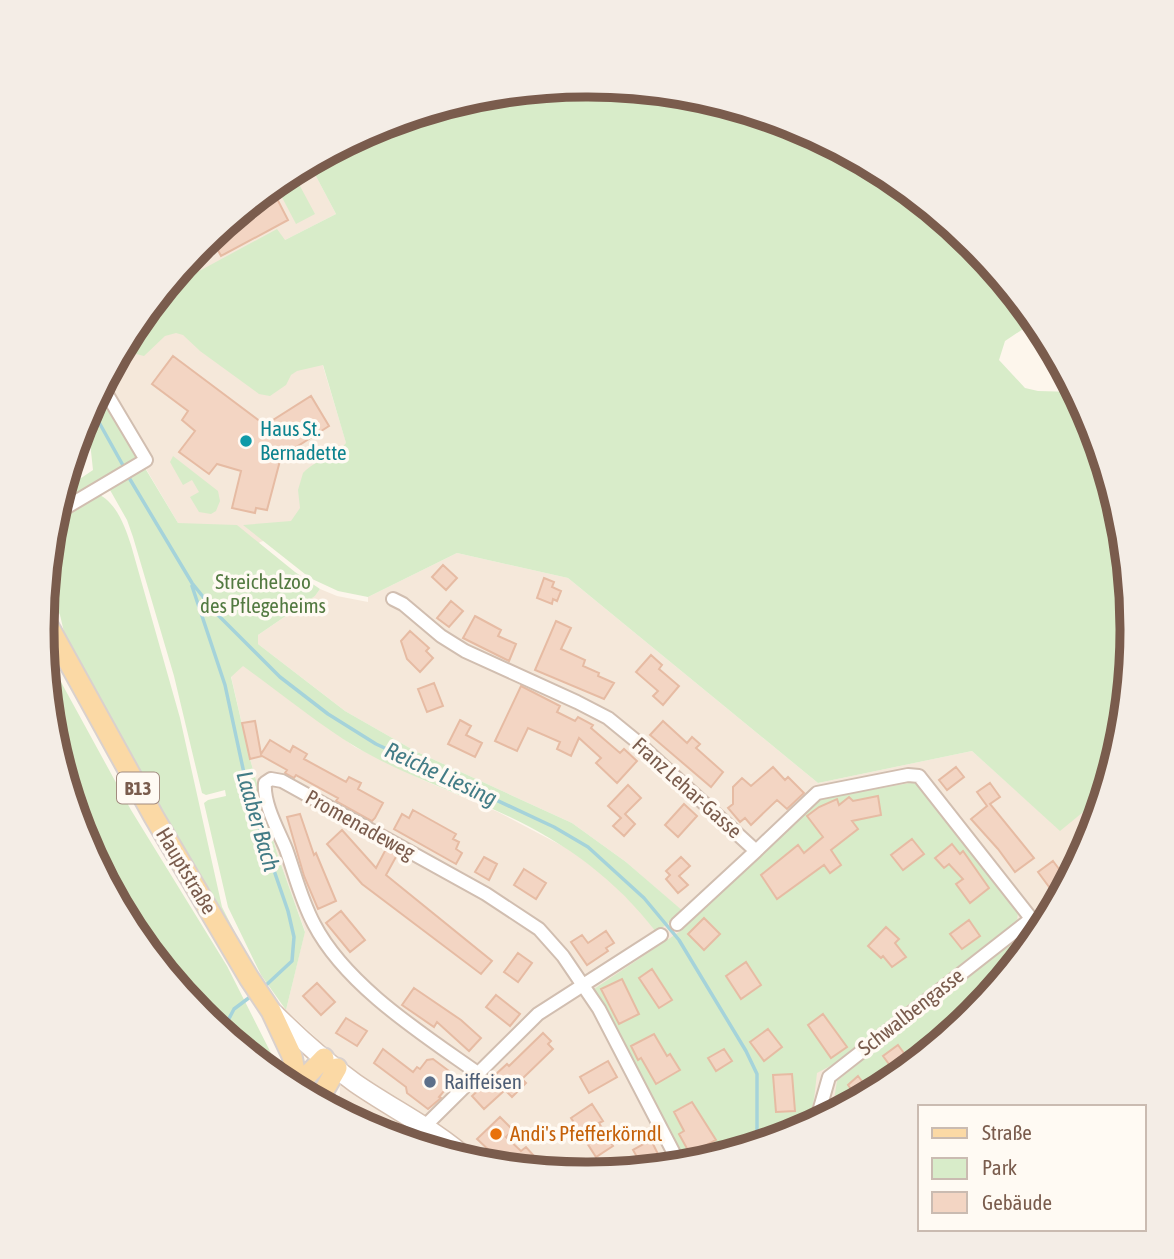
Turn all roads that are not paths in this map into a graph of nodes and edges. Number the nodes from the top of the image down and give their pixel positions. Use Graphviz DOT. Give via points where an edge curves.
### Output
graph roads {
  1 [pos="108,396"];
  2 [pos="69,506"];
  3 [pos="393,599"];
  4 [pos="54,636"];
  5 [pos="756,851"];
  6 [pos="1031,919"];
  7 [pos="677,924"];
  8 [pos="661,935"];
  9 [pos="583,986"];
  10 [pos="270,1009"];
  11 [pos="330,1063"];
  12 [pos="479,1074"];
  13 [pos="296,1075"];
  14 [pos="306,1082"];
  15 [pos="321,1091"];
  16 [pos="820,1108"];
  17 [pos="425,1126"];
  18 [pos="448,1144"];
  19 [pos="675,1155"];
  1 -- 2 [label="street" via="146,460"];
  3 -- 5 [label="street, Franz Lehar-Gasse" via="488,664 608,718"];
  4 -- 10 [label="main road, Hauptstraße / B13" via="154,817"];
  5 -- 6 [label="street, Franz Lehar-Gasse" via="817,793 919,776"];
  5 -- 7 [label="street"];
  6 -- 16 [label="street, Schwalbengasse" via="829,1077"];
  8 -- 9 [label="street"];
  9 -- 12 [label="street" via="538,1014"];
  9 -- 12 [label="street, Promenadeweg" via="551,941 511,909 282,781 265,783 305,905 327,944 409,1025"];
  9 -- 19 [label="street, Promenadeweg"];
  10 -- 11 [label="main road"];
  10 -- 13 [label="main road, B13"];
  11 -- 14 [label="main road"];
  11 -- 15 [label="main road"];
  11 -- 17 [label="main road"];
  12 -- 17 [label="street"];
  17 -- 18 [label="main road"];
}
